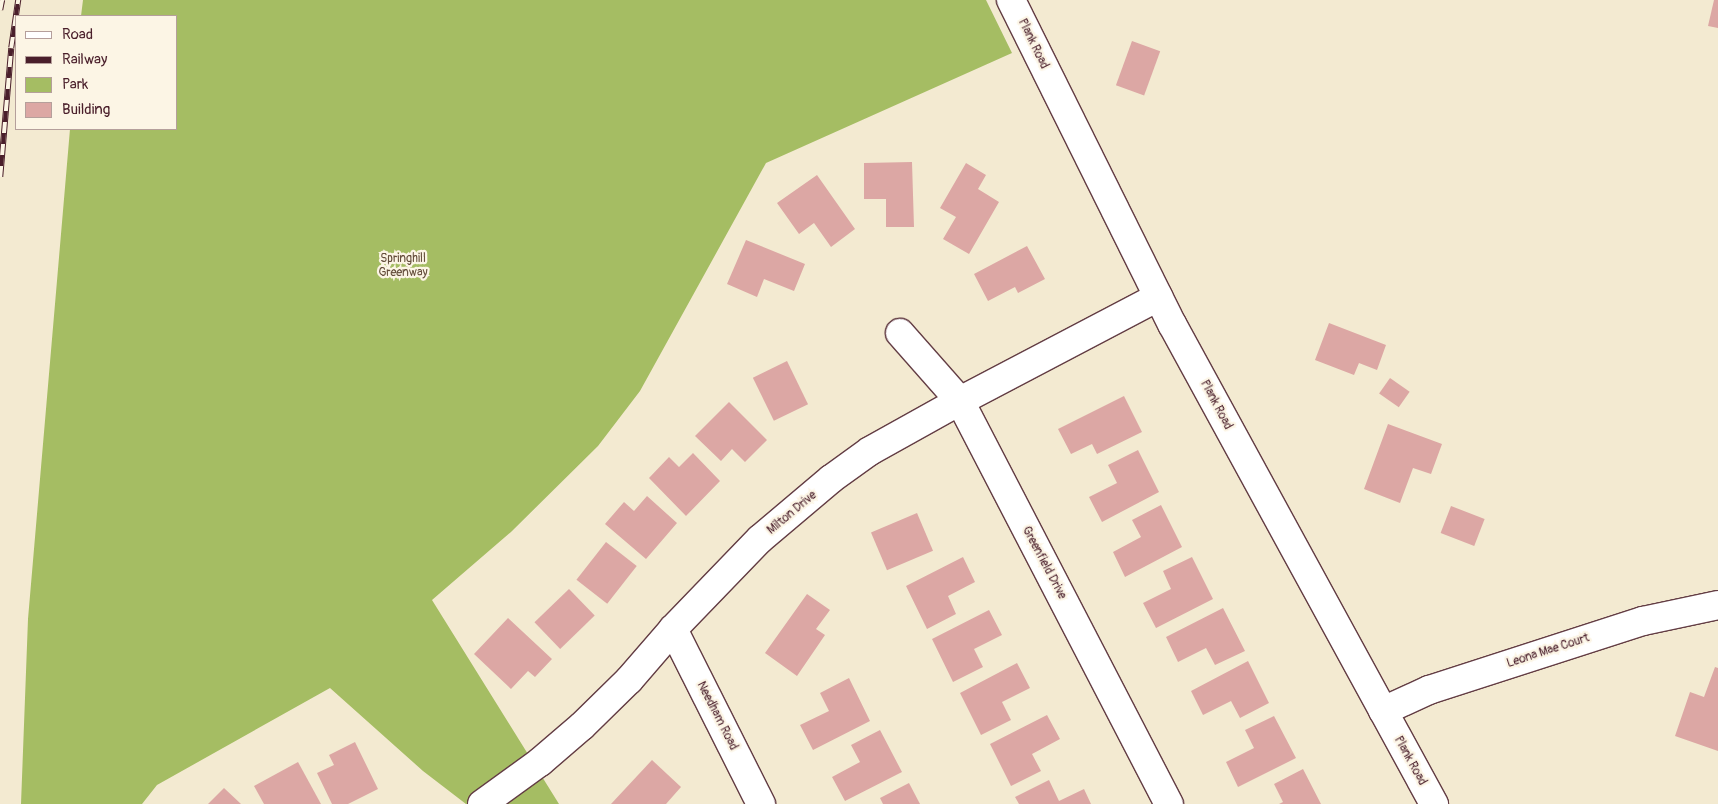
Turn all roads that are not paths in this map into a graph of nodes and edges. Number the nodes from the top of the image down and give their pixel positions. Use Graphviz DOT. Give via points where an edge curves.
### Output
graph roads {
  1 [pos="1011,0"];
  2 [pos="1158,297"];
  3 [pos="900,333"];
  4 [pos="960,401"];
  5 [pos="1718,605"];
  6 [pos="673,628"];
  7 [pos="1383,711"];
  8 [pos="482,804"];
  9 [pos="762,804"];
  10 [pos="1169,804"];
  11 [pos="1434,804"];
  1 -- 2 [label="street, Plank Road"];
  2 -- 4 [label="street, Milton Drive"];
  2 -- 7 [label="street, Plank Road"];
  3 -- 4 [label="street, Greenfield Drive"];
  4 -- 6 [label="street, Milton Drive" via="870,451 831,479 760,539"];
  4 -- 10 [label="street, Greenfield Drive"];
  5 -- 7 [label="street, Leona Mae Court" via="1643,621 1429,690"];
  6 -- 8 [label="street, Milton Drive" via="630,680 582,726 540,762"];
  6 -- 9 [label="street, Needham Road"];
  7 -- 11 [label="street, Plank Road"];
}
